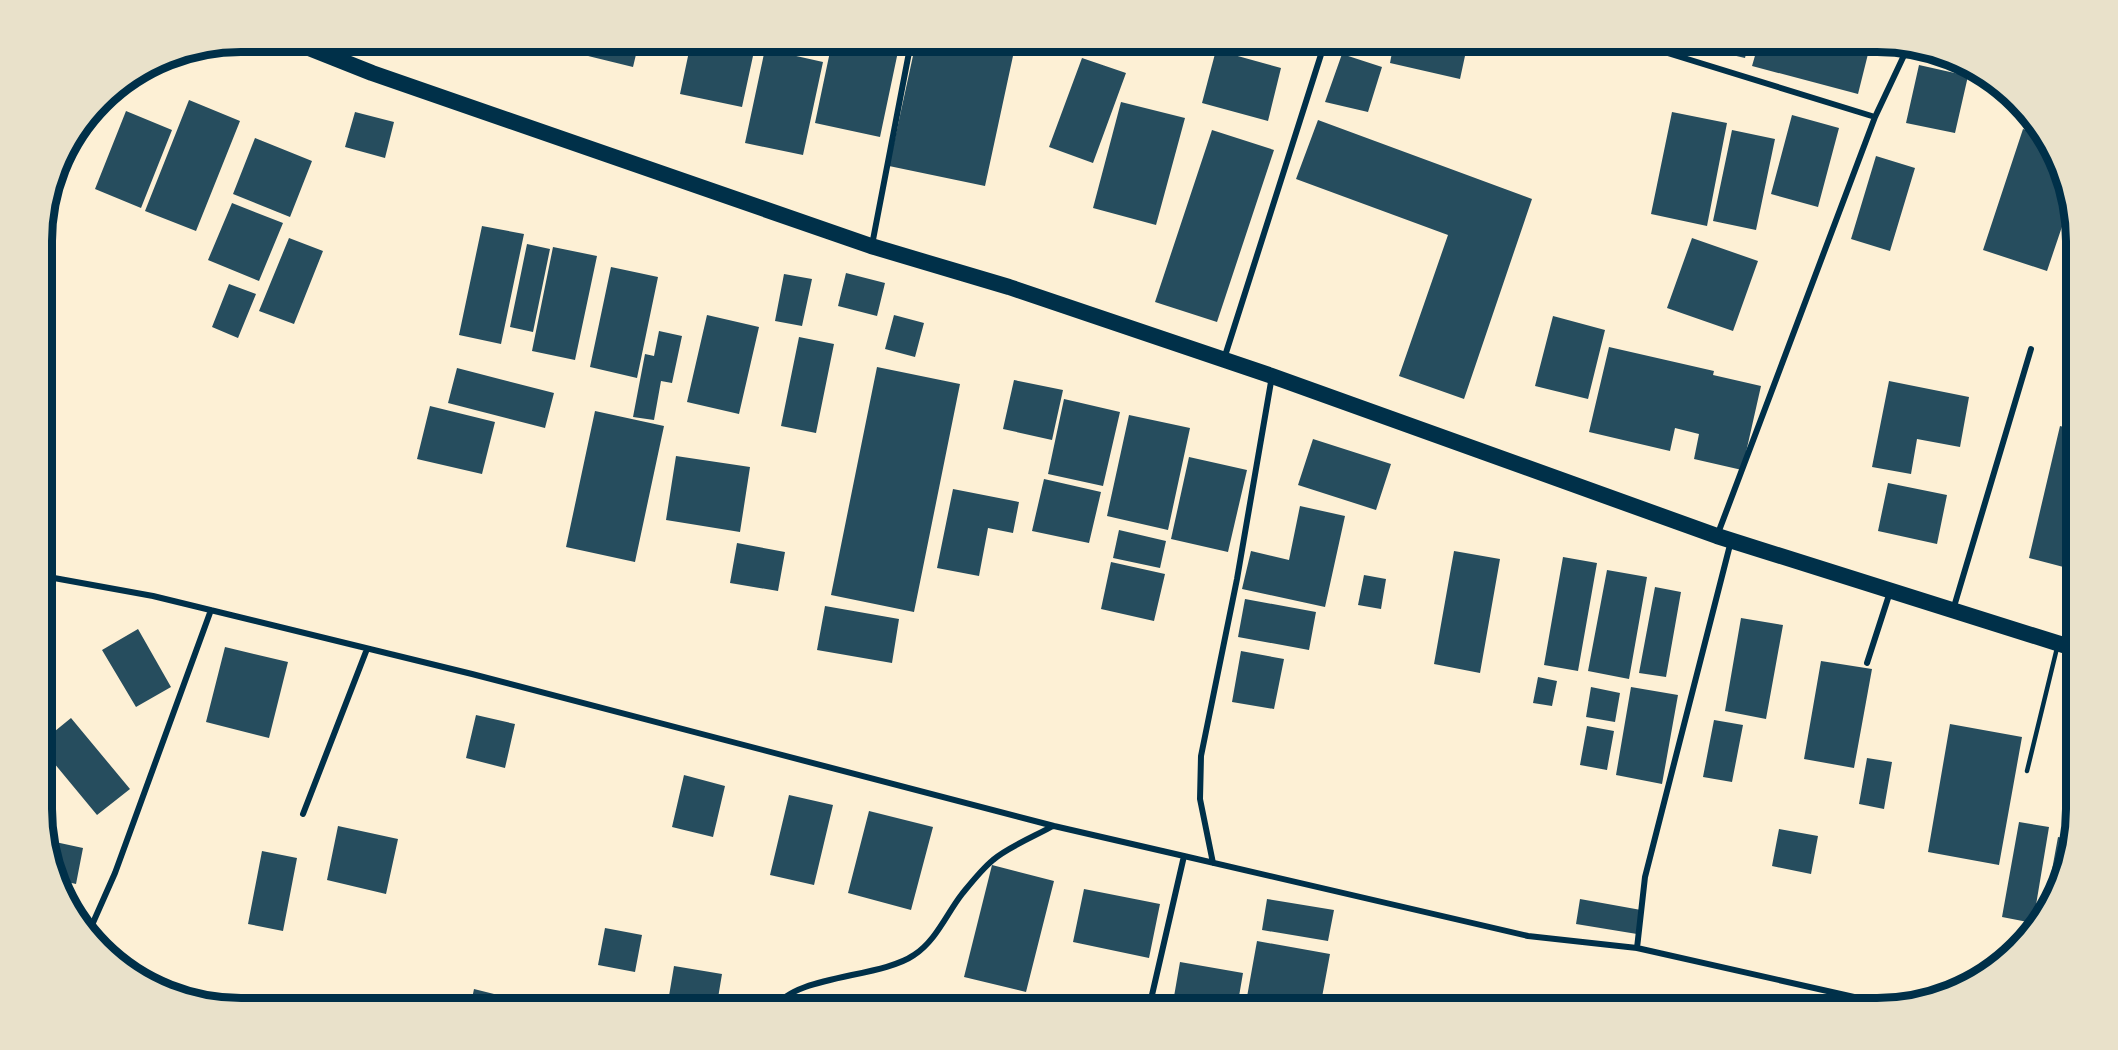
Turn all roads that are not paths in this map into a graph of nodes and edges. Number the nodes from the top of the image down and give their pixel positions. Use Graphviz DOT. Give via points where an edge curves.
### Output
graph roads {
  1 [pos="319,52"];
  2 [pos="909,52"];
  3 [pos="1322,52"];
  4 [pos="1664,52"];
  5 [pos="1904,55"];
  6 [pos="1875,117"];
  7 [pos="871,246"];
  8 [pos="2031,348"];
  9 [pos="1224,360"];
  10 [pos="1272,376"];
  11 [pos="1724,539"];
  12 [pos="52,578"];
  13 [pos="1890,591"];
  14 [pos="211,610"];
  15 [pos="1953,611"];
  16 [pos="2058,644"];
  17 [pos="2066,646"];
  18 [pos="367,649"];
  19 [pos="1867,663"];
  20 [pos="2027,771"];
  21 [pos="303,814"];
  22 [pos="1054,826"];
  23 [pos="1184,856"];
  24 [pos="1213,863"];
  25 [pos="92,924"];
  26 [pos="1637,948"];
  27 [pos="1151,997"];
  28 [pos="1854,997"];
  29 [pos="786,998"];
  1 -- 7 [label="highway"];
  2 -- 7 [label="street"];
  3 -- 9 [label="street"];
  4 -- 6 [label="street"];
  5 -- 6 [label="street"];
  6 -- 11 [label="street"];
  7 -- 9 [label="highway" via="1009,287"];
  8 -- 15 [label="street"];
  9 -- 10 [label="highway"];
  10 -- 11 [label="highway"];
  10 -- 24 [label="street" via="1201,756 1200,799"];
  11 -- 13 [label="highway"];
  11 -- 26 [label="street" via="1645,877"];
  12 -- 14 [label="street"];
  13 -- 15 [label="highway"];
  13 -- 19 [label="street"];
  14 -- 18 [label="street"];
  14 -- 25 [label="street" via="115,873"];
  15 -- 16 [label="highway"];
  16 -- 17 [label="highway"];
  16 -- 20 [label="lane"];
  18 -- 21 [label="street"];
  18 -- 22 [label="street"];
  22 -- 23 [label="street"];
  22 -- 29 [label="street" via="993,859 915,955 891,966 793,991"];
  23 -- 24 [label="street"];
  23 -- 27 [label="street"];
  24 -- 26 [label="street" via="1528,936"];
  26 -- 28 [label="street"];
}
